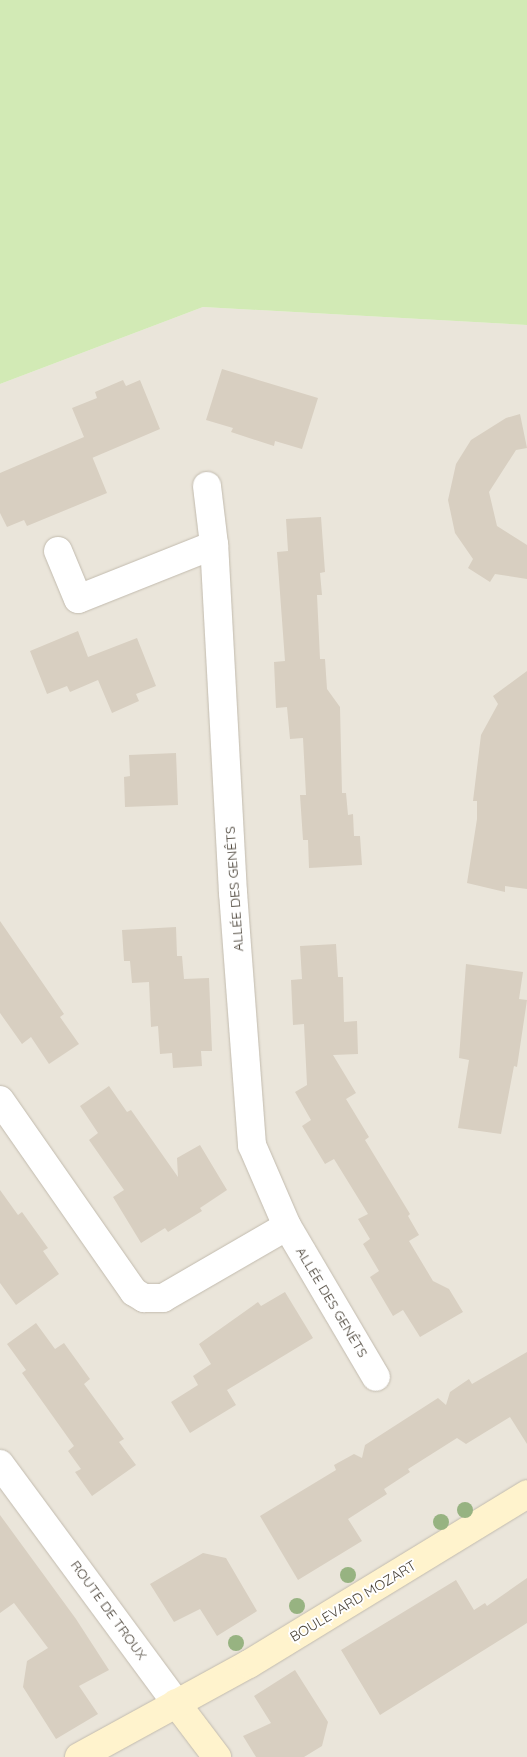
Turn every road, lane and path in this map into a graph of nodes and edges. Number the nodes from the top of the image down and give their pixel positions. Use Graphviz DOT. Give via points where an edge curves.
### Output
graph roads {
  1 [pos="207,486"];
  2 [pos="214,545"];
  3 [pos="58,551"];
  4 [pos="0,1100"];
  5 [pos="287,1226"];
  6 [pos="376,1377"];
  7 [pos="0,1464"];
  8 [pos="527,1494"];
  9 [pos="176,1703"];
  10 [pos="80,1757"];
  11 [pos="216,1757"];
  1 -- 2 [label="street, ALLÉE DES GENÊTS"];
  2 -- 3 [label="street" via="78,599"];
  2 -- 5 [label="street, ALLÉE DES GENÊTS" via="252,1145"];
  4 -- 5 [label="street" via="134,1292 144,1298 163,1298"];
  5 -- 6 [label="street, ALLÉE DES GENÊTS"];
  7 -- 9 [label="street, ROUTE DE TROUX"];
  8 -- 9 [label="street, BOULEVARD MOZART" via="249,1664"];
  9 -- 10 [label="street, BOULEVARD MOZART"];
  9 -- 11 [label="street, ROUTE DE TROUX"];
}
